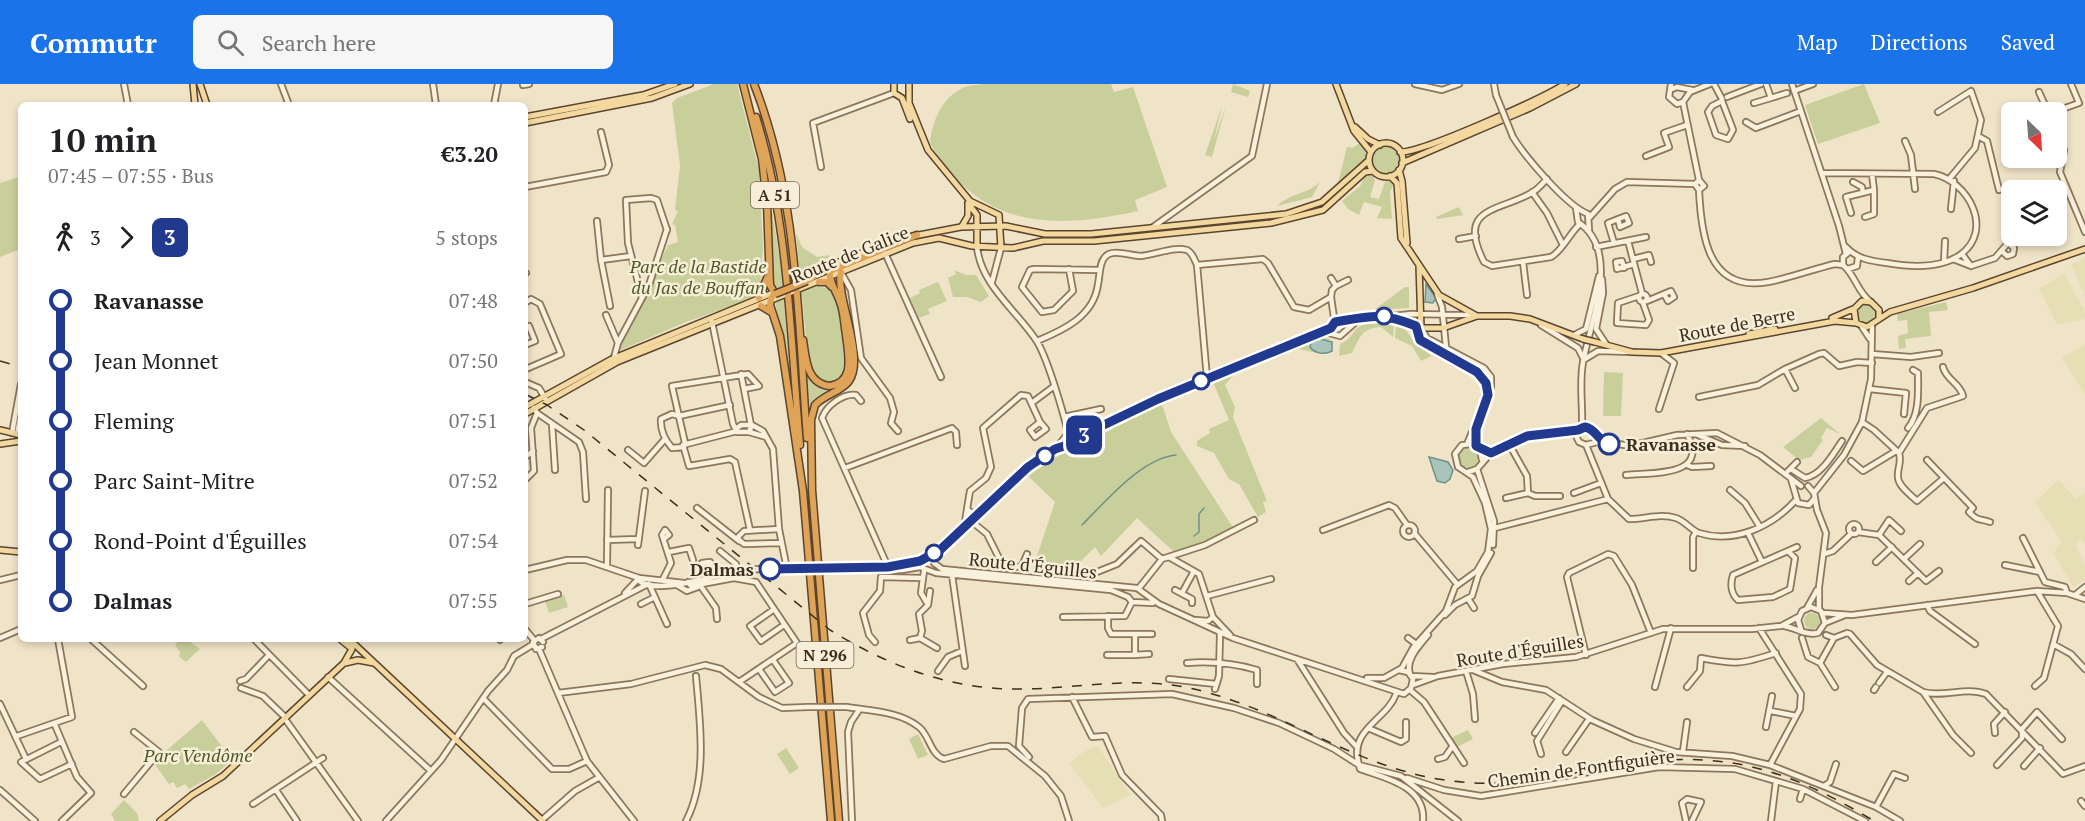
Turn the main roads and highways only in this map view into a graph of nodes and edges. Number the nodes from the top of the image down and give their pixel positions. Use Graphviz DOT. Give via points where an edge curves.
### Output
graph roads {
  1 [pos="192,84"];
  2 [pos="200,84"];
  3 [pos="675,84"];
  4 [pos="690,84"];
  5 [pos="743,84"];
  6 [pos="754,84"];
  7 [pos="894,84"];
  8 [pos="909,84"];
  9 [pos="1336,84"];
  10 [pos="1565,84"];
  11 [pos="1576,84"];
  12 [pos="905,97"];
  13 [pos="194,102"];
  14 [pos="206,102"];
  15 [pos="528,116"];
  16 [pos="528,122"];
  17 [pos="1351,124"];
  18 [pos="1380,145"];
  19 [pos="1371,152"];
  20 [pos="1400,152"];
  21 [pos="1369,160"];
  22 [pos="1402,163"];
  23 [pos="1399,170"];
  24 [pos="1373,171"];
  25 [pos="1390,176"];
  26 [pos="967,202"];
  27 [pos="1001,225"];
  28 [pos="979,226"];
  29 [pos="961,227"];
  30 [pos="917,235"];
  31 [pos="977,247"];
  32 [pos="1408,247"];
  33 [pos="1001,248"];
  34 [pos="2085,249"];
  35 [pos="1419,265"];
  36 [pos="794,271"];
  37 [pos="769,272"];
  38 [pos="841,272"];
  39 [pos="819,273"];
  40 [pos="829,277"];
  41 [pos="819,282"];
  42 [pos="837,292"];
  43 [pos="775,293"];
  44 [pos="789,295"];
  45 [pos="759,298"];
  46 [pos="770,303"];
  47 [pos="761,306"];
  48 [pos="1877,306"];
  49 [pos="1855,308"];
  50 [pos="1903,308"];
  51 [pos="1477,315"];
  52 [pos="775,317"];
  53 [pos="1879,318"];
  54 [pos="712,321"];
  55 [pos="1856,322"];
  56 [pos="1623,349"];
  57 [pos="613,361"];
  58 [pos="533,408"];
  59 [pos="1,431"];
  60 [pos="17,434"];
  61 [pos="18,441"];
  62 [pos="1,443"];
  63 [pos="812,490"];
  64 [pos="803,491"];
  65 [pos="0,550"];
  66 [pos="18,552"];
  67 [pos="344,642"];
  68 [pos="350,642"];
  69 [pos="352,642"];
  70 [pos="352,649"];
  71 [pos="344,663"];
  72 [pos="375,664"];
  73 [pos="543,820"];
  74 [pos="160,821"];
  75 [pos="831,821"];
  76 [pos="839,821"];
  1 -- 13 [label="main road"];
  2 -- 14 [label="main road"];
  3 -- 15 [label="main road" via="643,95"];
  4 -- 16 [label="main road" via="643,100"];
  5 -- 37 [label="highway" via="762,159"];
  5 -- 64 [label="highway, A 51" via="762,137 778,209"];
  6 -- 36 [label="highway, A 51" via="781,177"];
  7 -- 12 [label="main road" via="894,93"];
  8 -- 12 [label="main road"];
  9 -- 17 [label="main road"];
  10 -- 20 [label="main road" via="1436,142"];
  11 -- 22 [label="main road"];
  12 -- 26 [label="main road" via="920,139"];
  12 -- 27 [label="main road" via="934,158 972,203 999,215"];
  17 -- 18 [label="main road"];
  17 -- 19 [label="main road"];
  18 -- 19 [label="main road"];
  18 -- 20 [label="main road" via="1390,144"];
  19 -- 21 [label="main road"];
  20 -- 22 [label="main road"];
  21 -- 24 [label="main road"];
  21 -- 27 [label="main road, Route de Galice" via="1329,198 1311,208 1253,219 1068,235"];
  22 -- 23 [label="main road"];
  23 -- 25 [label="main road"];
  23 -- 32 [label="main road"];
  24 -- 25 [label="main road" via="1379,176"];
  24 -- 33 [label="main road, Route de Galice" via="1365,172 1326,208 1289,220"];
  25 -- 32 [label="main road" via="1397,183 1401,236"];
  26 -- 28 [label="main road" via="977,215"];
  26 -- 29 [label="main road" via="968,216"];
  27 -- 28 [label="main road, Route de Galice"];
  27 -- 33 [label="main road"];
  28 -- 29 [label="main road, Route de Galice"];
  28 -- 31 [label="main road"];
  29 -- 30 [label="main road, Route de Galice"];
  30 -- 39 [label="main road, Route de Galice" via="866,250"];
  30 -- 40 [label="highway" via="831,270"];
  31 -- 33 [label="main road, Route de Galice"];
  31 -- 38 [label="main road, Route de Galice" via="939,238 885,253"];
  32 -- 35 [label="main road"];
  34 -- 50 [label="main road"];
  35 -- 51 [label="main road" via="1436,291"];
  35 -- 51 [label="main road, Route de Berre" via="1421,328 1443,328"];
  36 -- 42 [label="highway" via="807,367 816,381 826,386 843,380 849,365"];
  36 -- 63 [label="highway, A 51"];
  37 -- 43 [label="highway"];
  37 -- 45 [label="highway"];
  38 -- 40 [label="main road, Route de Galice"];
  38 -- 63 [label="highway" via="839,283 847,309 854,369 846,384 822,399 812,412"];
  39 -- 43 [label="highway, bridge"];
  40 -- 41 [label="main road, Route de Galice"];
  40 -- 42 [label="highway"];
  41 -- 42 [label="highway" via="829,283"];
  41 -- 44 [label="main road, Route de Galice"];
  43 -- 44 [label="highway, bridge"];
  43 -- 45 [label="main road, Route de Galice"];
  43 -- 46 [label="highway"];
  44 -- 46 [label="main road, Route de Galice"];
  45 -- 54 [label="main road, Route de Galice"];
  46 -- 47 [label="main road, Route de Galice"];
  46 -- 52 [label="highway"];
  47 -- 52 [label="highway"];
  47 -- 54 [label="main road, Route de Galice"];
  48 -- 49 [label="main road" via="1862,301"];
  48 -- 50 [label="main road"];
  48 -- 53 [label="main road"];
  49 -- 55 [label="main road"];
  49 -- 56 [label="main road, Route de Berre" via="1841,317 1682,346"];
  50 -- 53 [label="main road"];
  51 -- 56 [label="main road, Route de Berre, bridge" via="1530,319"];
  52 -- 64 [label="highway"];
  53 -- 55 [label="main road" via="1872,326 1862,327"];
  54 -- 57 [label="main road, Route de Galice"];
  55 -- 56 [label="main road, Route de Berre" via="1835,321 1660,353"];
  57 -- 58 [label="main road, Route de Galice"];
  57 -- 58 [label="main road, Route de Galice" via="545,394"];
  59 -- 60 [label="main road"];
  61 -- 62 [label="main road"];
  63 -- 76 [label="highway, N 296"];
  64 -- 75 [label="highway, N 296"];
  65 -- 66 [label="main road"];
  67 -- 70 [label="main road"];
  68 -- 70 [label="main road"];
  69 -- 72 [label="main road"];
  70 -- 71 [label="main road"];
  70 -- 72 [label="main road"];
  71 -- 72 [label="main road" via="358,660"];
  71 -- 74 [label="main road" via="223,776"];
  72 -- 73 [label="main road"];
}
